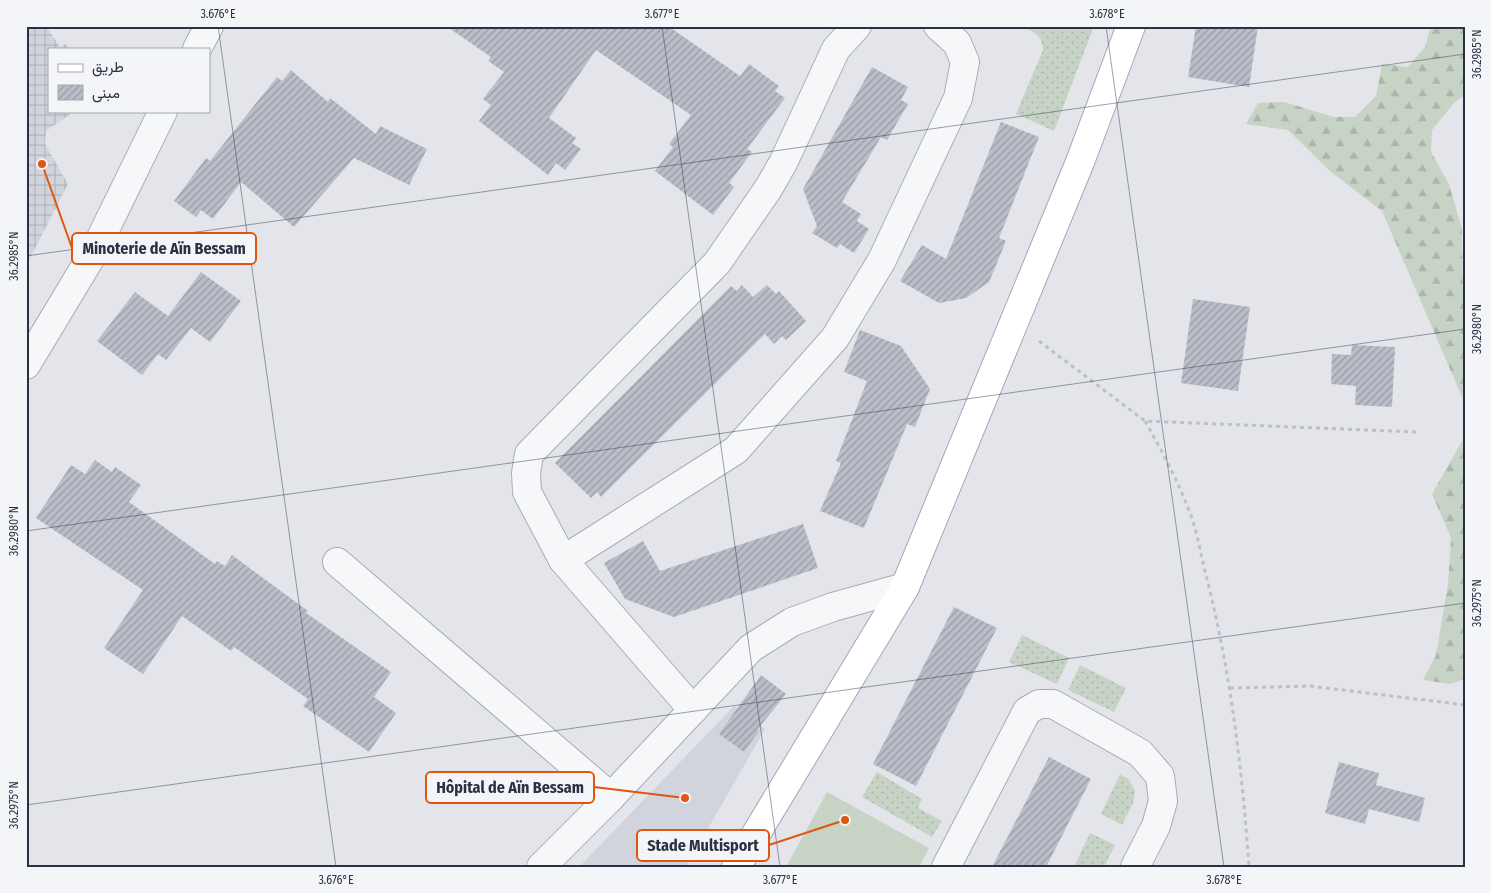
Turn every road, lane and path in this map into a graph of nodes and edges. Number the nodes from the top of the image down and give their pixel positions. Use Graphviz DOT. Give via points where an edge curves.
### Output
graph roads {
  1 [pos="209,26"];
  2 [pos="857,26"];
  3 [pos="938,26"];
  4 [pos="1131,26"];
  5 [pos="198,48"];
  6 [pos="163,112"];
  7 [pos="1014,323"];
  8 [pos="26,365"];
  9 [pos="1145,421"];
  10 [pos="1416,432"];
  11 [pos="563,560"];
  12 [pos="337,562"];
  13 [pos="905,588"];
  14 [pos="1230,688"];
  15 [pos="1465,706"];
  16 [pos="693,710"];
  17 [pos="611,797"];
  18 [pos="541,867"];
  19 [pos="736,867"];
  20 [pos="946,867"];
  21 [pos="1135,867"];
  22 [pos="1249,867"];
  1 -- 5 [label="street"];
  2 -- 11 [label="street" via="836,49 783,163 717,263 529,454 527,492"];
  3 -- 11 [label="street" via="957,43 965,62 958,98 882,260 835,338 736,450"];
  4 -- 7 [label="main road"];
  6 -- 8 [label="street" via="94,252"];
  7 -- 9 [label="path"];
  7 -- 13 [label="main road"];
  9 -- 10 [label="path"];
  9 -- 14 [label="path" via="1170,466 1190,514 1219,626"];
  11 -- 16 [label="street"];
  12 -- 17 [label="street"];
  13 -- 16 [label="street" via="792,622 751,648"];
  13 -- 19 [label="main road"];
  14 -- 15 [label="path" via="1310,686"];
  14 -- 22 [label="path" via="1244,793"];
  16 -- 17 [label="street"];
  17 -- 18 [label="street"];
  20 -- 21 [label="street" via="1028,711 1038,704 1053,704 1140,753 1160,776 1163,801 1156,826"];
}
